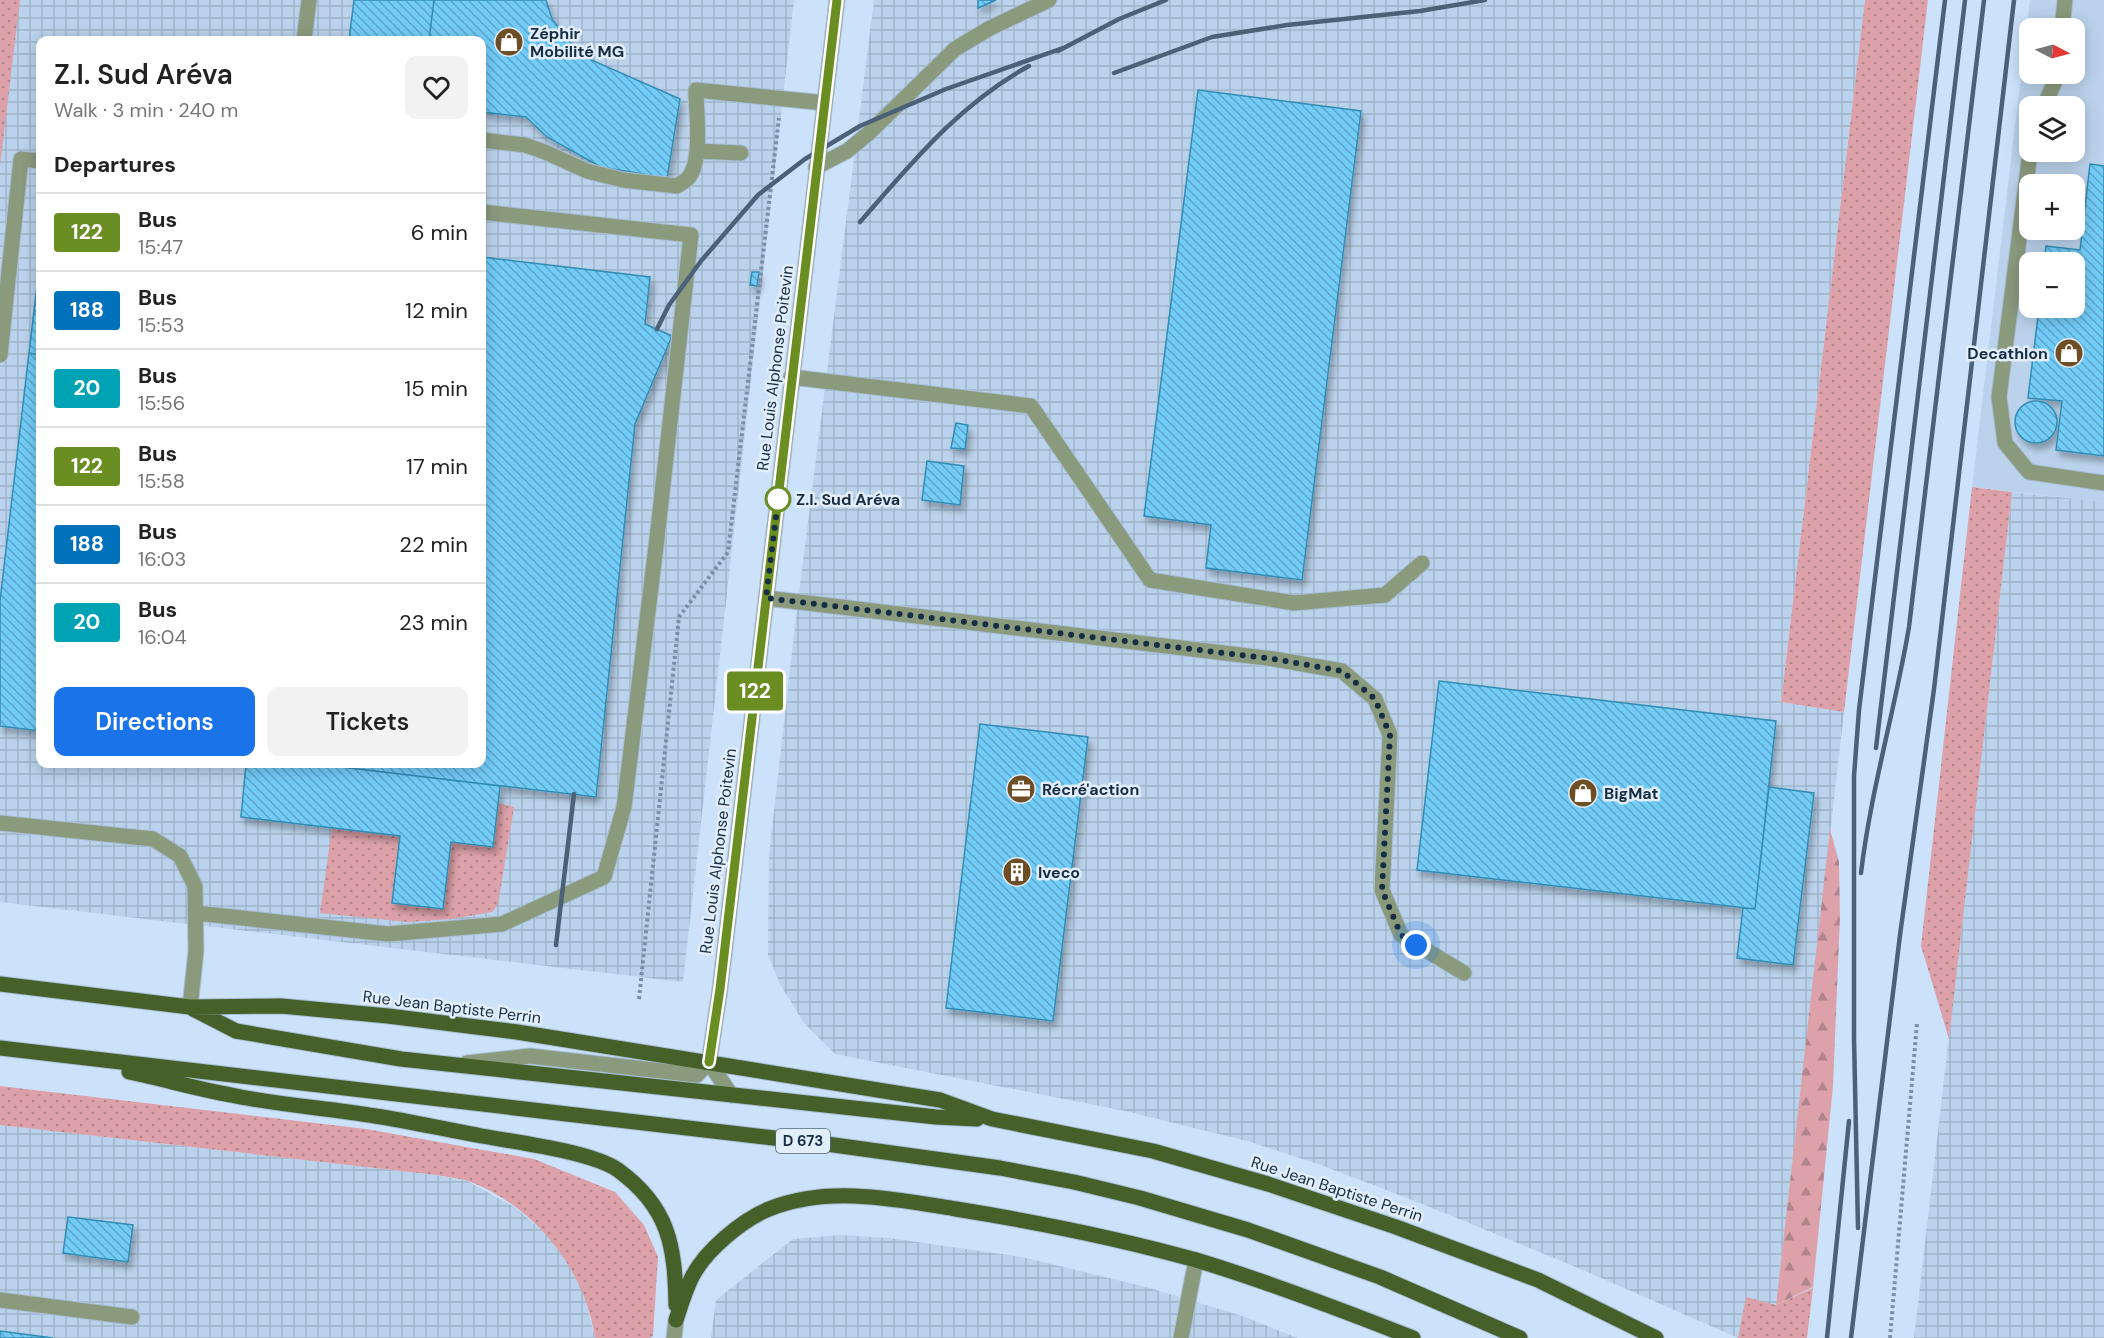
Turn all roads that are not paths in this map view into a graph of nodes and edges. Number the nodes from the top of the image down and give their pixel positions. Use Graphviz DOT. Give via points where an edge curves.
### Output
graph roads {
  1 [pos="309,0"];
  2 [pos="837,0"];
  3 [pos="1049,0"];
  4 [pos="2065,0"];
  5 [pos="2063,18"];
  6 [pos="304,36"];
  7 [pos="825,103"];
  8 [pos="486,140"];
  9 [pos="697,152"];
  10 [pos="741,153"];
  11 [pos="36,161"];
  12 [pos="2029,162"];
  13 [pos="816,167"];
  14 [pos="486,212"];
  15 [pos="0,355"];
  16 [pos="791,377"];
  17 [pos="2104,483"];
  18 [pos="1422,563"];
  19 [pos="766,598"];
  20 [pos="0,823"];
  21 [pos="196,913"];
  22 [pos="1464,973"];
  23 [pos="0,984"];
  24 [pos="190,1007"];
  25 [pos="0,1048"];
  26 [pos="60,1055"];
  27 [pos="709,1062"];
  28 [pos="457,1065"];
  29 [pos="731,1095"];
  30 [pos="992,1119"];
  31 [pos="1196,1260"];
  32 [pos="0,1300"];
  33 [pos="132,1317"];
  34 [pos="676,1320"];
  35 [pos="674,1338"];
  36 [pos="1181,1338"];
  37 [pos="1413,1338"];
  38 [pos="1520,1338"];
  39 [pos="1656,1338"];
  1 -- 6 [label="street"];
  2 -- 7 [label="street, Rue Louis Alphonse Poitevin"];
  3 -- 13 [label="street" via="955,49 848,151"];
  4 -- 5 [label="street"];
  7 -- 9 [label="street" via="696,90"];
  7 -- 13 [label="street, Rue Louis Alphonse Poitevin"];
  8 -- 9 [label="street" via="525,145 588,171 664,186 677,186 689,178"];
  9 -- 10 [label="street"];
  11 -- 15 [label="street" via="21,159"];
  12 -- 17 [label="street" via="1999,397 2004,443 2030,472"];
  13 -- 16 [label="street, Rue Louis Alphonse Poitevin"];
  14 -- 21 [label="street" via="691,236 624,807 604,877 502,924 388,933"];
  16 -- 18 [label="street" via="1031,406 1150,580 1294,603 1385,595"];
  16 -- 19 [label="street, Rue Louis Alphonse Poitevin"];
  19 -- 22 [label="street" via="1274,659 1342,671 1375,699 1390,735 1382,890 1401,935"];
  19 -- 27 [label="street, Rue Louis Alphonse Poitevin"];
  20 -- 21 [label="street" via="153,839 180,856 195,886"];
  21 -- 24 [label="street"];
  23 -- 24 [label="main road, Rue Jean Baptiste Perrin"];
  24 -- 27 [label="main road, Rue Jean Baptiste Perrin" via="281,1006 388,1016"];
  24 -- 28 [label="main road, Rue Jean Baptiste Perrin" via="236,1031"];
  25 -- 26 [label="main road, D 673"];
  26 -- 34 [label="main road" via="232,1096 375,1116 544,1147 615,1168 650,1201 672,1243"];
  26 -- 38 [label="main road, D 673" via="834,1145 1074,1182 1140,1198 1380,1276"];
  27 -- 28 [label="street, Rue Jean Baptiste Perrin" via="697,1075 530,1056"];
  27 -- 29 [label="street"];
  27 -- 30 [label="main road, Rue Jean Baptiste Perrin" via="940,1100"];
  28 -- 29 [label="main road, Rue Jean Baptiste Perrin"];
  29 -- 30 [label="main road, Rue Jean Baptiste Perrin" via="936,1117"];
  30 -- 39 [label="main road, Rue Jean Baptiste Perrin" via="1153,1151 1268,1184 1538,1280"];
  31 -- 34 [label="main road" via="1050,1224 891,1199 826,1196 768,1210 722,1241 692,1276"];
  31 -- 36 [label="street"];
  31 -- 37 [label="main road"];
  32 -- 33 [label="street"];
  34 -- 35 [label="street"];
}
